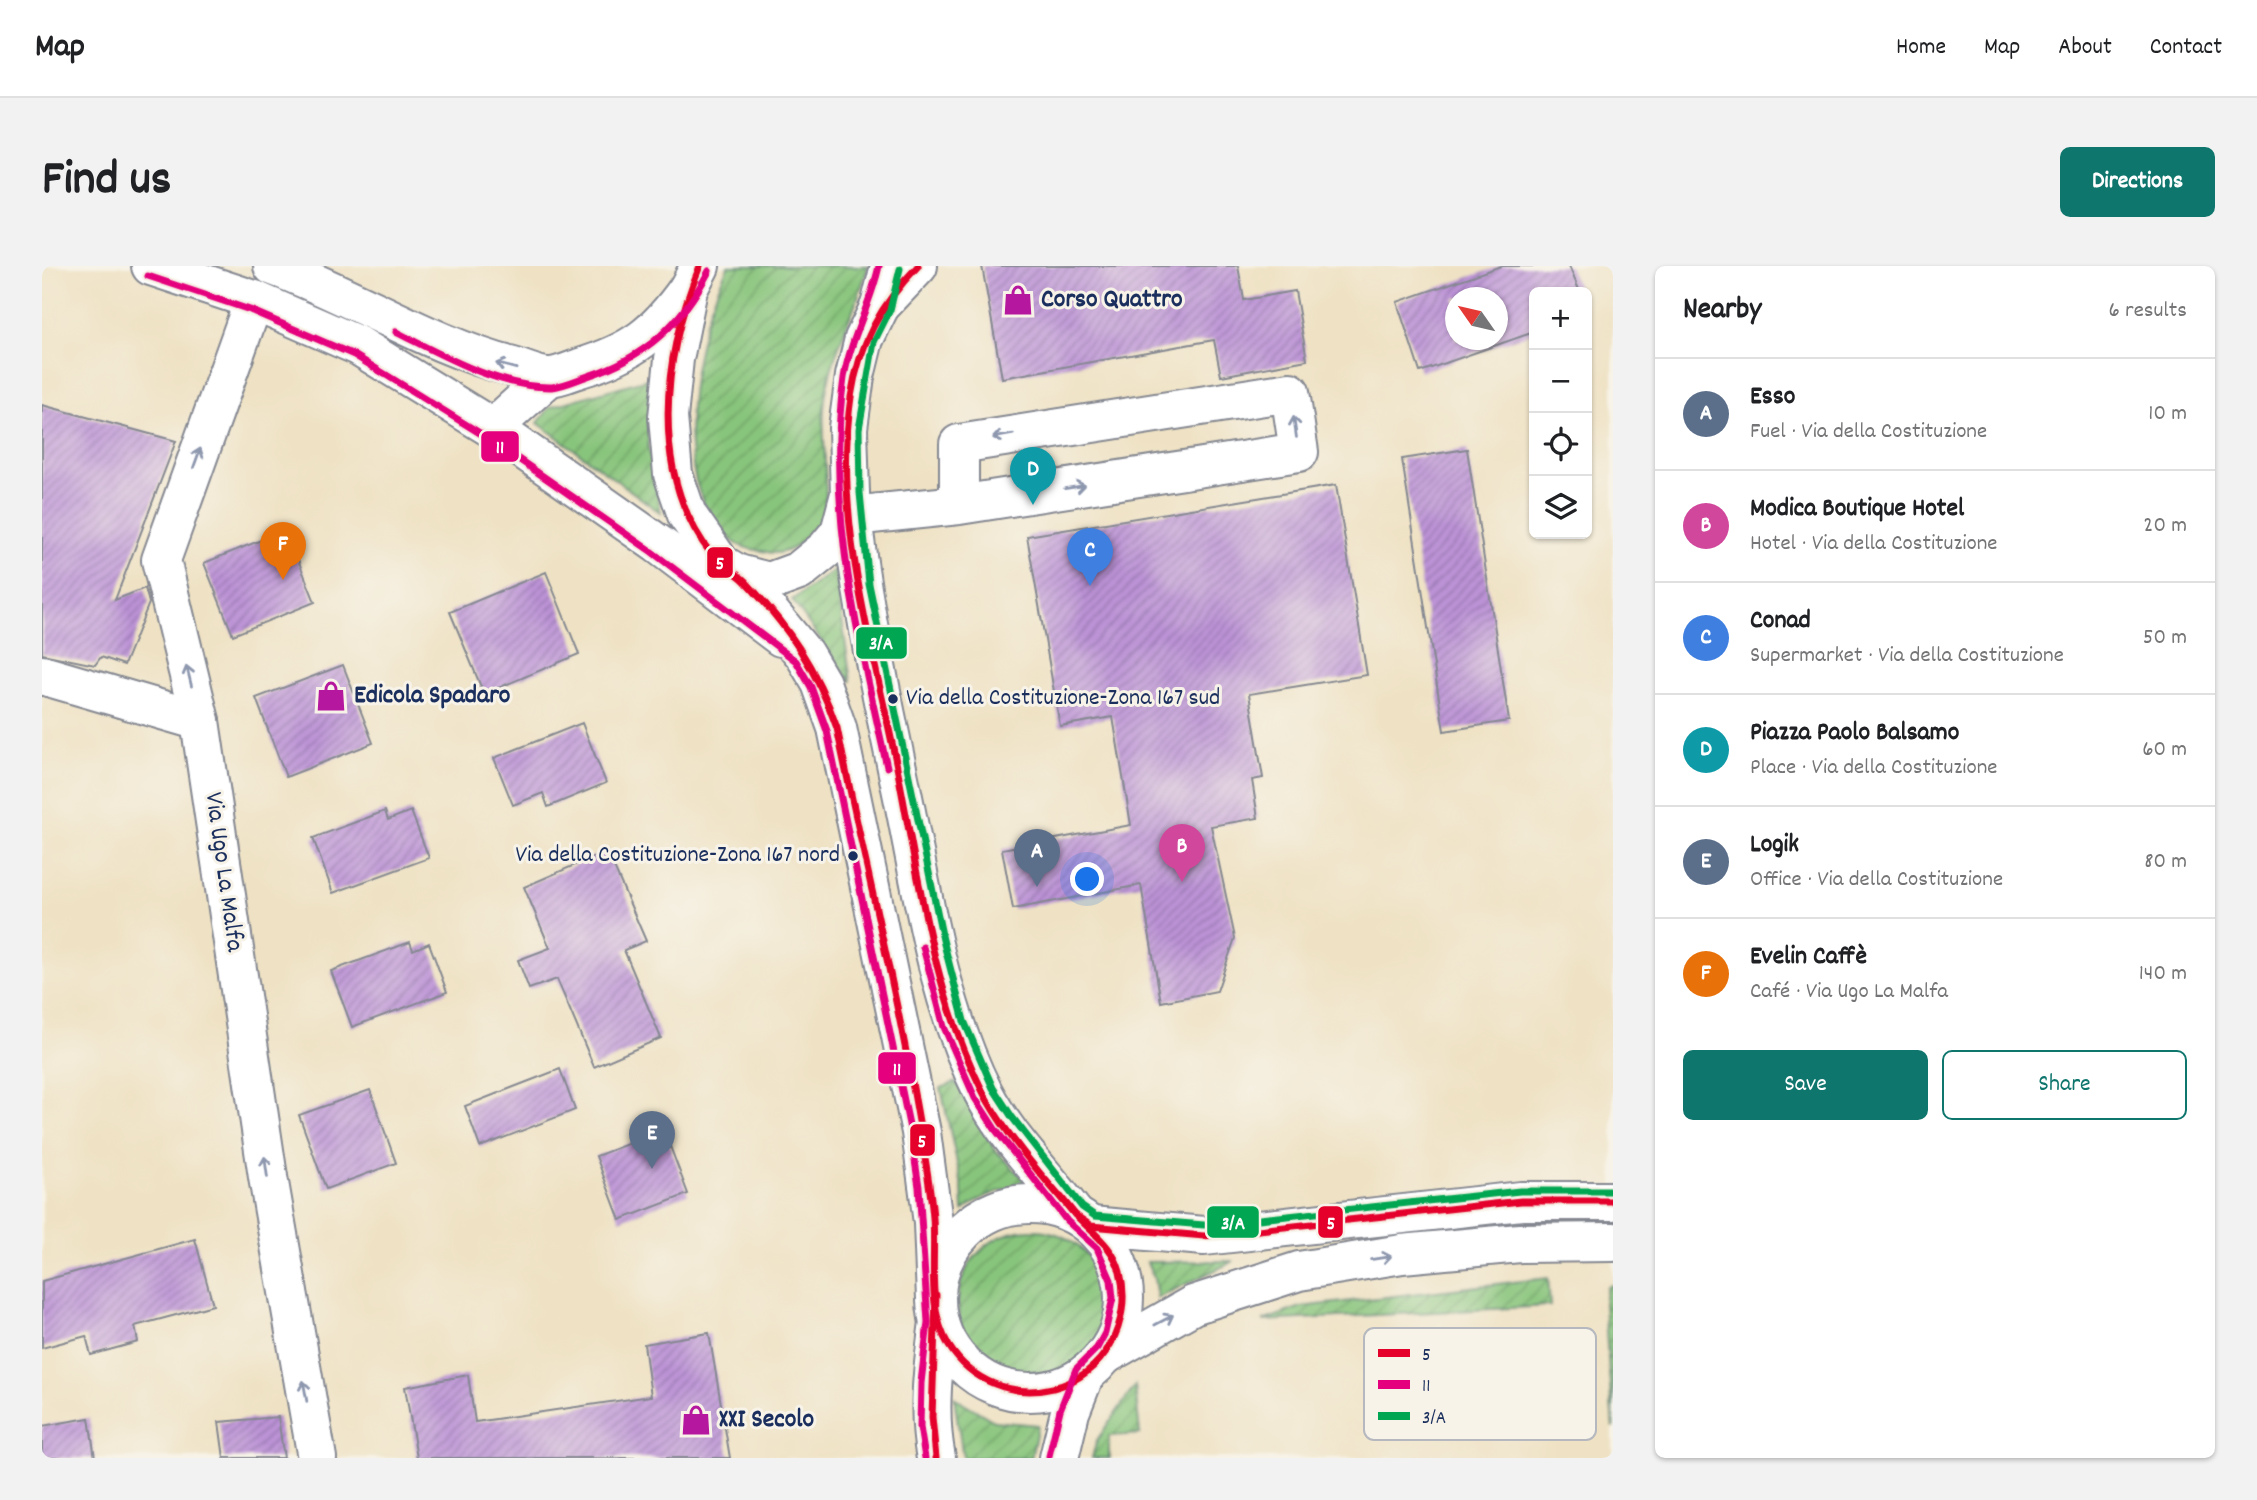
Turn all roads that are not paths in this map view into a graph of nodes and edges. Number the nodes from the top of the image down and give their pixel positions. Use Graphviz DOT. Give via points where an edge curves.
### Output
graph roads {
  1 [pos="151,266"];
  2 [pos="273,266"];
  3 [pos="890,266"];
  4 [pos="918,266"];
  5 [pos="694,278"];
  6 [pos="254,300"];
  7 [pos="880,306"];
  8 [pos="549,377"];
  9 [pos="497,431"];
  10 [pos="851,505"];
  11 [pos="959,505"];
  12 [pos="658,544"];
  13 [pos="730,569"];
  14 [pos="804,654"];
  15 [pos="42,675"];
  16 [pos="201,721"];
  17 [pos="1571,1199"];
  18 [pos="1613,1201"];
  19 [pos="1083,1221"];
  20 [pos="1573,1241"];
  21 [pos="1613,1242"];
  22 [pos="937,1310"];
  23 [pos="1095,1365"];
  24 [pos="317,1458"];
  25 [pos="936,1458"];
  26 [pos="1059,1458"];
  1 -- 6 [label="street"];
  8 -- 2 [label="street, one-way" via="445,344"];
  3 -- 7 [label="street"];
  4 -- 7 [label="street"];
  5 -- 8 [label="street" via="666,320 644,341 618,355"];
  5 -- 13 [label="street" via="674,359 668,417 673,474 687,515"];
  6 -- 9 [label="street" via="359,346"];
  16 -- 6 [label="street, Via Ugo La Malfa, one-way" via="161,561"];
  7 -- 10 [label="street" via="864,339 855,376 848,428"];
  8 -- 9 [label="street" via="508,414"];
  9 -- 12 [label="street"];
  10 -- 11 [label="street"];
  10 -- 13 [label="street" via="826,549 799,571 769,582"];
  10 -- 19 [label="street" via="859,586 954,1024 984,1093 1003,1123"];
  11 -- 11 [label="street, one-way" via="1299,452 1290,392 959,444"];
  12 -- 13 [label="street"];
  12 -- 14 [label="street"];
  13 -- 14 [label="street"];
  14 -- 22 [label="street" via="821,683 837,729 921,1132 933,1223"];
  15 -- 16 [label="street"];
  24 -- 16 [label="street, Via Ugo La Malfa, one-way" via="268,1177"];
  17 -- 18 [label="street"];
  17 -- 19 [label="street" via="1204,1236"];
  17 -- 20 [label="street"];
  19 -- 22 [label="street" via="1052,1206 1028,1203 982,1217 962,1232 947,1252 938,1275"];
  19 -- 23 [label="street" via="1115,1258 1124,1298 1115,1337"];
  20 -- 21 [label="street"];
  23 -- 20 [label="street, one-way" via="1193,1305 1298,1271 1402,1254"];
  22 -- 23 [label="street" via="947,1343 960,1362 998,1387 1043,1391 1065,1385"];
  22 -- 25 [label="street" via="930,1427"];
  23 -- 26 [label="street" via="1070,1412"];
}
